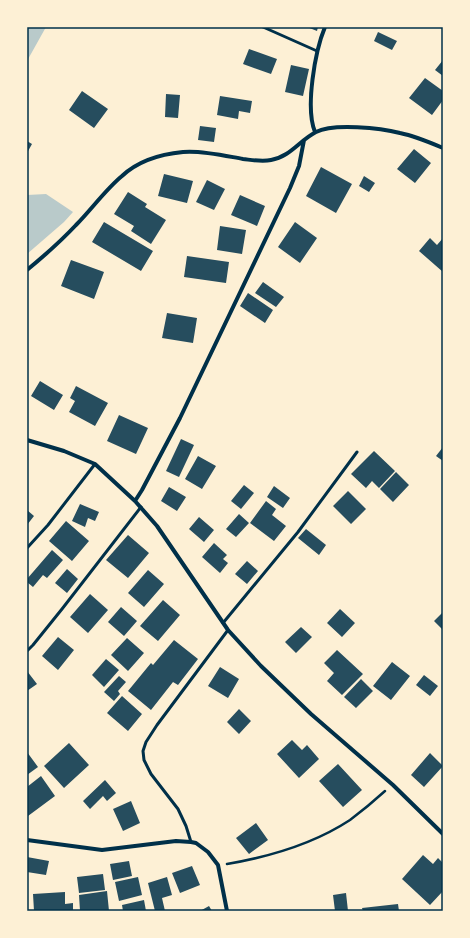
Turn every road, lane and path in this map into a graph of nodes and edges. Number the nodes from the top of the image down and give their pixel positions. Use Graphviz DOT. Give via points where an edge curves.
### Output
graph roads {
  1 [pos="263,27"];
  2 [pos="326,27"];
  3 [pos="317,51"];
  4 [pos="315,132"];
  5 [pos="304,140"];
  6 [pos="443,148"];
  7 [pos="27,270"];
  8 [pos="27,440"];
  9 [pos="357,452"];
  10 [pos="95,464"];
  11 [pos="135,500"];
  12 [pos="141,507"];
  13 [pos="27,548"];
  14 [pos="223,623"];
  15 [pos="228,630"];
  16 [pos="27,651"];
  17 [pos="394,785"];
  18 [pos="443,834"];
  19 [pos="27,840"];
  20 [pos="191,842"];
  21 [pos="218,865"];
  22 [pos="227,911"];
  1 -- 3 [label="lane"];
  2 -- 3 [label="street"];
  3 -- 4 [label="street" via="312,90 312,124"];
  4 -- 5 [label="street"];
  4 -- 6 [label="street" via="342,127 387,130"];
  5 -- 7 [label="street" via="289,152 270,161 185,152 168,154 140,164 122,176 75,226"];
  5 -- 11 [label="street" via="299,166 290,188 180,418"];
  8 -- 10 [label="street"];
  9 -- 14 [label="lane" via="298,532"];
  10 -- 11 [label="street"];
  10 -- 13 [label="lane"];
  11 -- 12 [label="street"];
  12 -- 14 [label="street" via="157,526"];
  12 -- 16 [label="lane"];
  14 -- 15 [label="street"];
  15 -- 17 [label="street" via="311,714"];
  15 -- 20 [label="lane" via="157,725 143,752 150,774 178,809"];
  17 -- 18 [label="street"];
  17 -- 21 [label="path" via="355,816 328,832 250,860"];
  19 -- 20 [label="street" via="102,850 176,841"];
  20 -- 21 [label="street" via="203,847"];
  21 -- 22 [label="street"];
}
